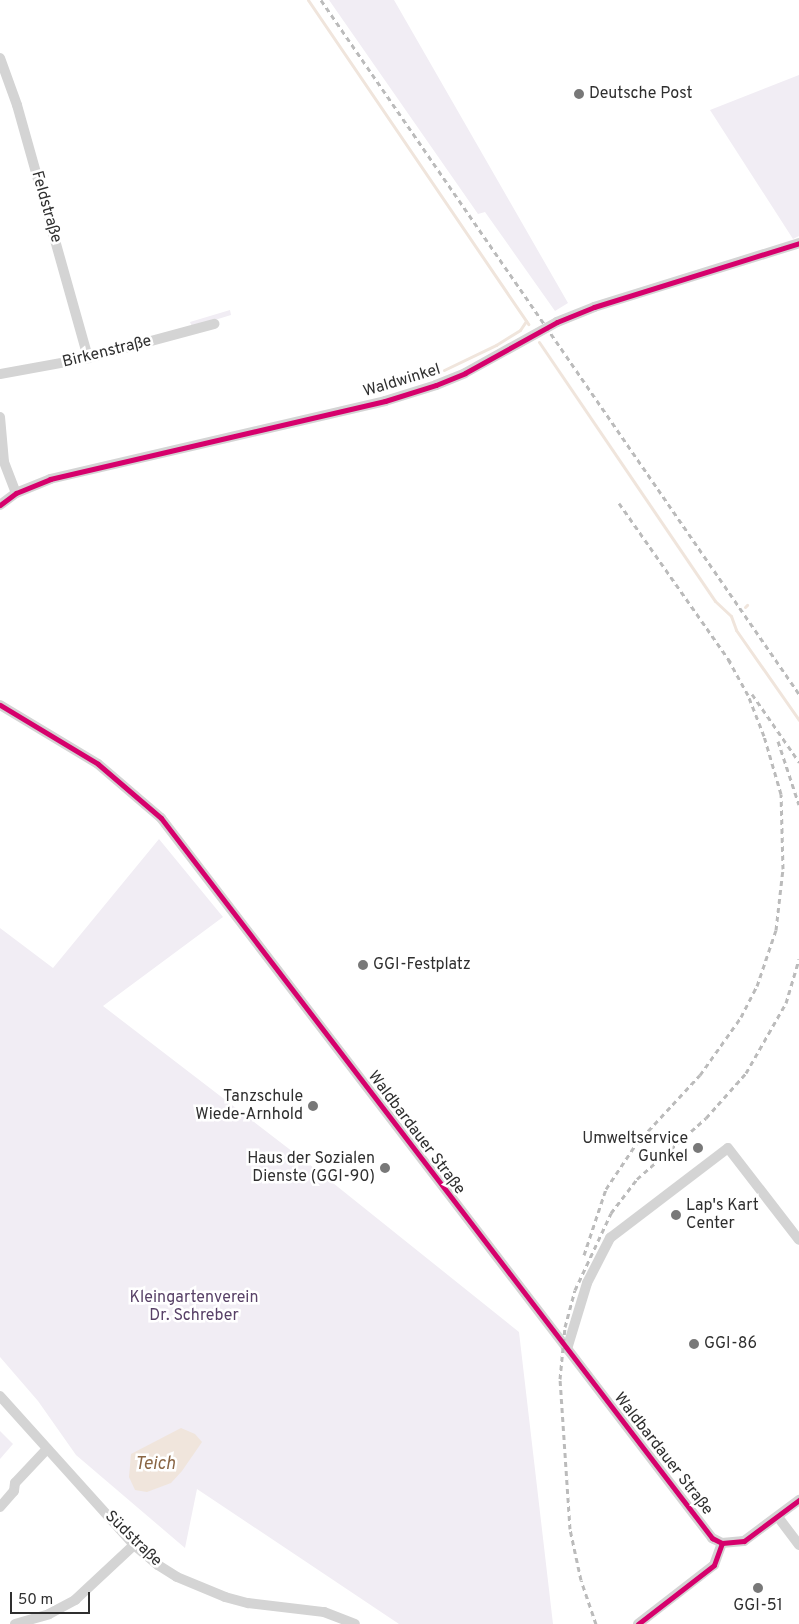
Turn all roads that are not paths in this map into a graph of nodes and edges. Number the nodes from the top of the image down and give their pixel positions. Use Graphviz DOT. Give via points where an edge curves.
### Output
graph roads {
  1 [pos="0,58"];
  2 [pos="799,243"];
  3 [pos="214,324"];
  4 [pos="88,358"];
  5 [pos="0,374"];
  6 [pos="0,417"];
  7 [pos="16,493"];
  8 [pos="0,505"];
  9 [pos="0,705"];
  10 [pos="799,1240"];
  11 [pos="567,1349"];
  12 [pos="0,1396"];
  13 [pos="47,1449"];
  14 [pos="799,1500"];
  15 [pos="0,1506"];
  16 [pos="778,1517"];
  17 [pos="722,1543"];
  18 [pos="134,1545"];
  19 [pos="799,1545"];
  20 [pos="348,1622"];
  21 [pos="15,1624"];
  22 [pos="638,1624"];
  1 -- 4 [label="street, Feldstraße" via="17,106"];
  2 -- 7 [label="street, Waldwinkel" via="587,310 557,322 465,373 436,385 385,400 50,479"];
  3 -- 4 [label="street, Birkenstraße"];
  4 -- 5 [label="street, Birkenstraße"];
  6 -- 7 [label="street" via="4,462"];
  7 -- 8 [label="street, Waldwinkel"];
  9 -- 11 [label="street, Waldbardauer Straße" via="98,764 161,818"];
  10 -- 11 [label="street" via="728,1148 610,1238 587,1283"];
  11 -- 17 [label="street, Waldbardauer Straße" via="706,1531"];
  12 -- 13 [label="street, Südstraße"];
  13 -- 15 [label="street" via="15,1482 14,1491"];
  13 -- 18 [label="street, Südstraße"];
  14 -- 16 [label="street"];
  16 -- 17 [label="street" via="744,1540"];
  16 -- 19 [label="street"];
  17 -- 22 [label="street" via="714,1565"];
  18 -- 20 [label="street, Südstraße" via="177,1577 210,1592 248,1604 304,1608"];
  18 -- 21 [label="street" via="75,1600 49,1614"];
}
